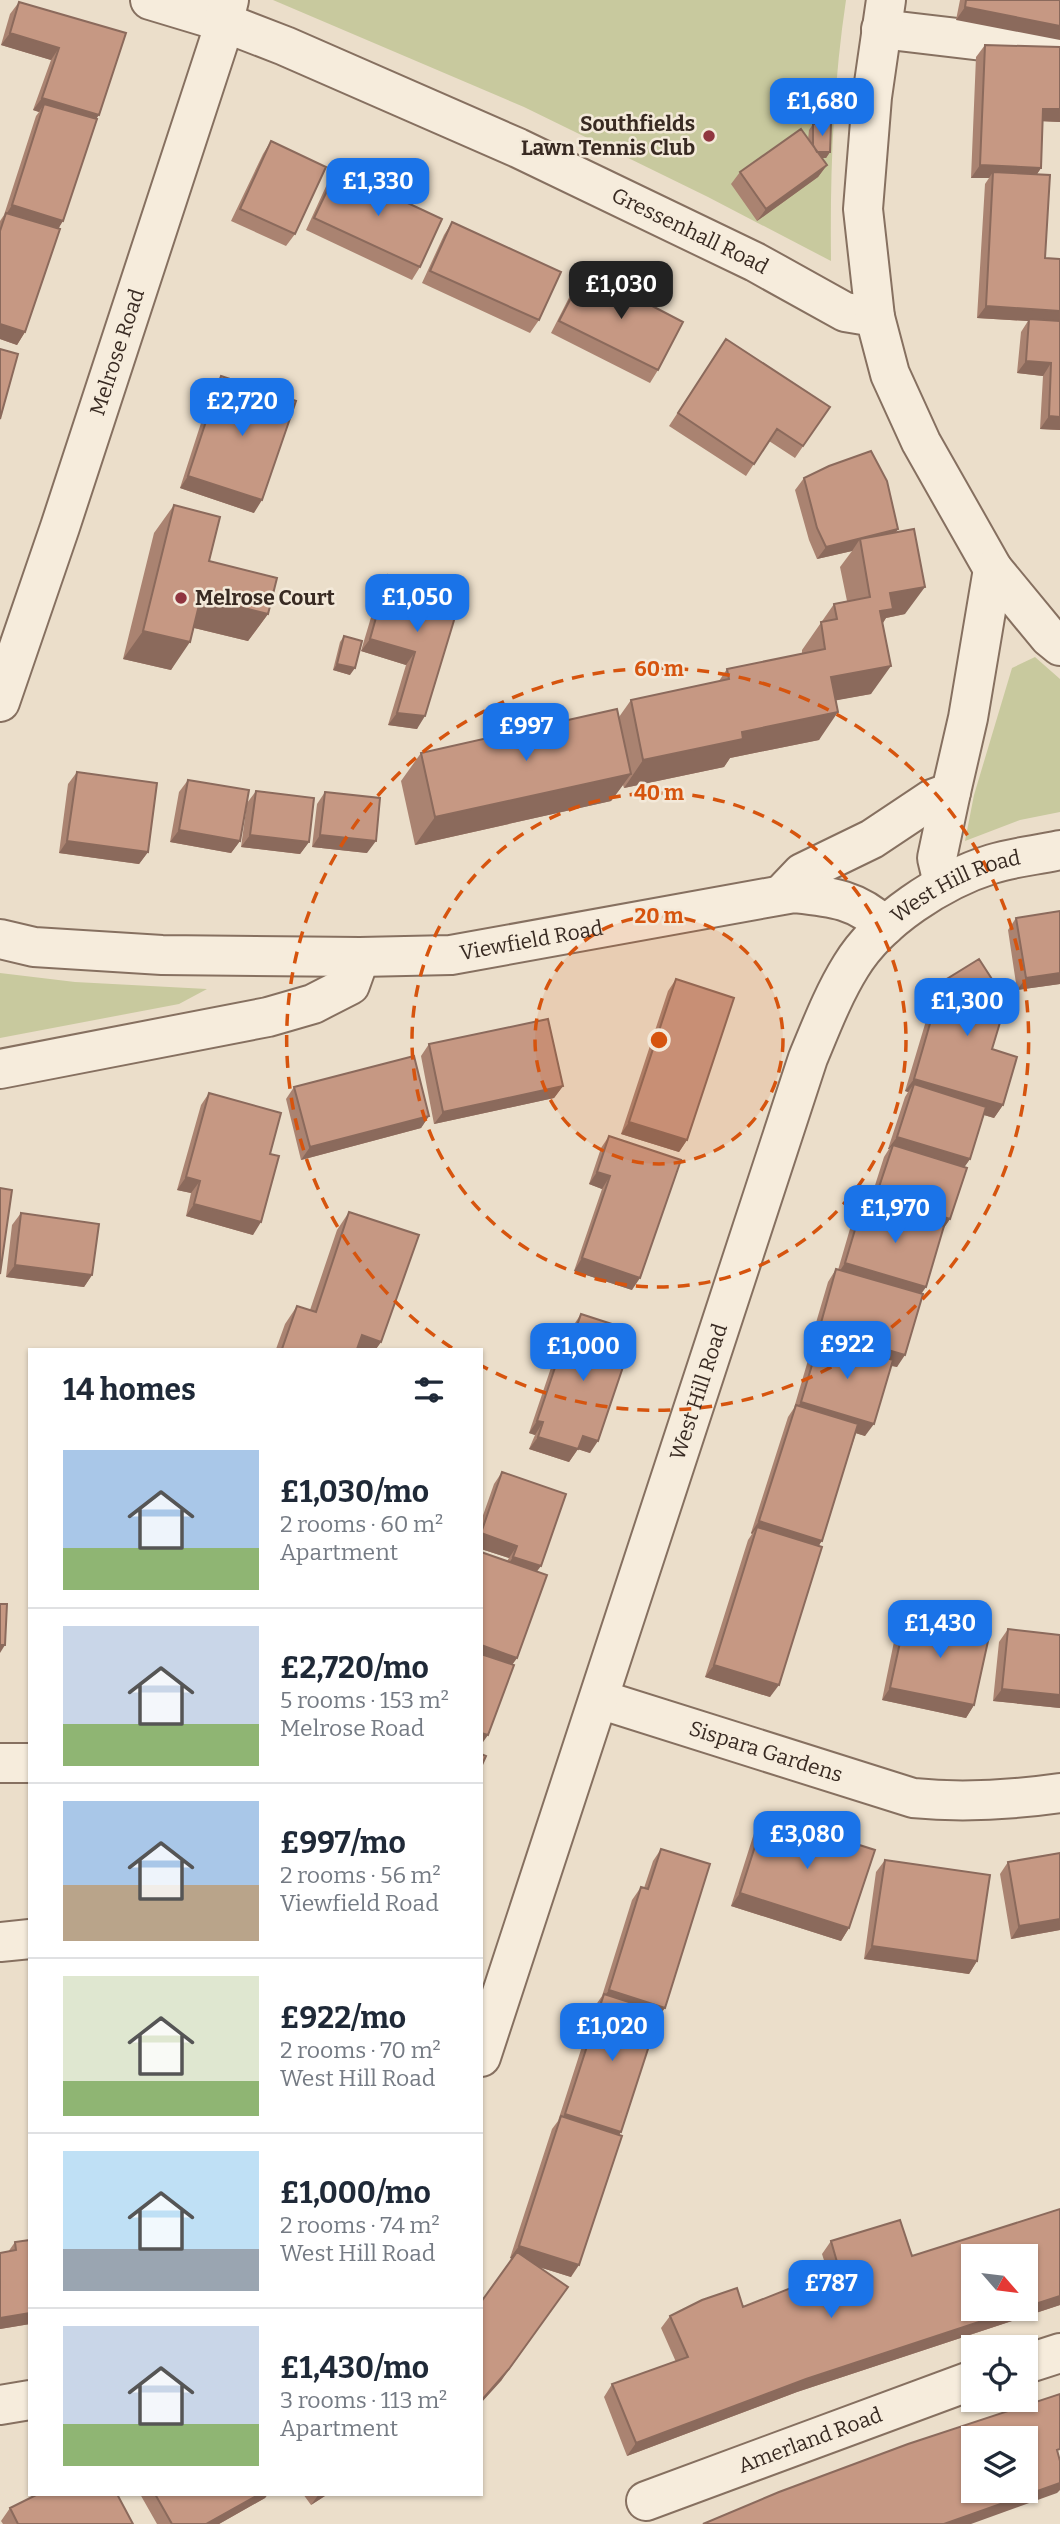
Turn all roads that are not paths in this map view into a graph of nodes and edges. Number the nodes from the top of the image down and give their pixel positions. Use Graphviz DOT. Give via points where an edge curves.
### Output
graph roads {
  1 [pos="150,0"];
  2 [pos="226,11"];
  3 [pos="884,15"];
  4 [pos="1060,50"];
  5 [pos="875,317"];
  6 [pos="993,569"];
  7 [pos="1060,646"];
  8 [pos="0,702"];
  9 [pos="951,792"];
  10 [pos="1060,850"];
  11 [pos="943,883"];
  12 [pos="782,894"];
  13 [pos="885,926"];
  14 [pos="0,939"];
  15 [pos="360,957"];
  16 [pos="0,1069"];
  17 [pos="599,1699"];
  18 [pos="0,1763"];
  19 [pos="28,1763"];
  20 [pos="1060,1793"];
  21 [pos="28,1939"];
  22 [pos="0,1942"];
  23 [pos="483,2051"];
  24 [pos="1060,2354"];
  25 [pos="1038,2360"];
  26 [pos="961,2384"];
  27 [pos="28,2400"];
  28 [pos="0,2405"];
  29 [pos="646,2501"];
  1 -- 2 [label="street, Gressenhall Road"];
  2 -- 5 [label="street, Gressenhall Road" via="285,46 518,148 755,262 845,312"];
  2 -- 8 [label="street, Melrose Road"];
  3 -- 4 [label="street"];
  3 -- 5 [label="street" via="863,209"];
  5 -- 6 [label="street" via="890,374 921,442"];
  6 -- 7 [label="street"];
  6 -- 9 [label="street"];
  9 -- 11 [label="street" via="937,858"];
  9 -- 12 [label="street" via="932,799 872,839 802,873"];
  10 -- 11 [label="street, West Hill Road" via="994,863"];
  11 -- 13 [label="street, West Hill Road"];
  12 -- 13 [label="street, Viewfield Road" via="849,902 869,911"];
  12 -- 15 [label="street, Viewfield Road" via="451,955"];
  13 -- 17 [label="street, West Hill Road" via="852,964 808,1058"];
  14 -- 15 [label="street, Viewfield Road" via="34,947 162,955"];
  15 -- 16 [label="street" via="350,985 313,1004 268,1017"];
  17 -- 20 [label="street, Sispara Gardens" via="913,1798 953,1802"];
  17 -- 23 [label="street, West Hill Road"];
  18 -- 19 [label="street"];
  21 -- 22 [label="street"];
  24 -- 25 [label="street"];
  26 -- 29 [label="street, Amerland Road"];
  27 -- 28 [label="street"];
}
